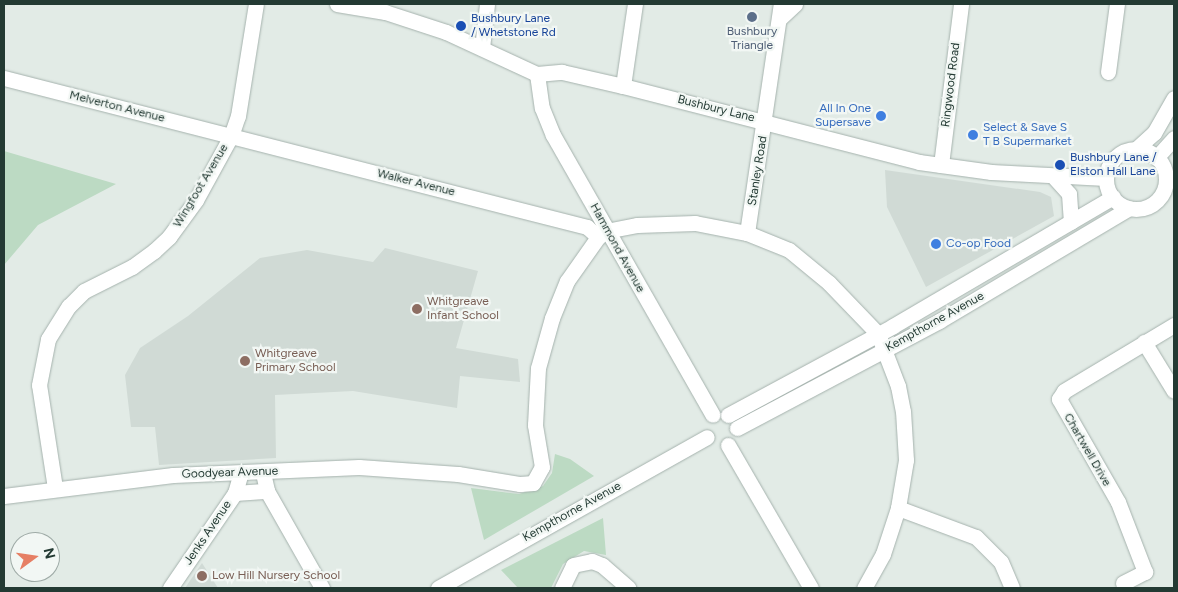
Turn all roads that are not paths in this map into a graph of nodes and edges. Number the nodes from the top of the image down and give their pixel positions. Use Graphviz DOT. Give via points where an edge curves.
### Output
graph roads {
  1 [pos="256,4"];
  2 [pos="337,4"];
  3 [pos="488,4"];
  4 [pos="634,4"];
  5 [pos="795,4"];
  6 [pos="961,4"];
  7 [pos="1117,4"];
  8 [pos="780,11"];
  9 [pos="482,48"];
  10 [pos="1108,72"];
  11 [pos="536,74"];
  12 [pos="4,78"];
  13 [pos="622,86"];
  14 [pos="1174,98"];
  15 [pos="766,122"];
  16 [pos="231,136"];
  17 [pos="1174,138"];
  18 [pos="1136,149"];
  19 [pos="1156,158"];
  20 [pos="941,165"];
  21 [pos="1053,176"];
  22 [pos="1170,176"];
  23 [pos="1106,178"];
  24 [pos="1113,197"];
  25 [pos="1129,208"];
  26 [pos="1071,222"];
  27 [pos="747,233"];
  28 [pos="602,234"];
  29 [pos="1174,325"];
  30 [pos="878,334"];
  31 [pos="1144,342"];
  32 [pos="885,350"];
  33 [pos="1174,390"];
  34 [pos="720,415"];
  35 [pos="738,428"];
  36 [pos="706,437"];
  37 [pos="728,445"];
  38 [pos="263,473"];
  39 [pos="240,474"];
  40 [pos="56,488"];
  41 [pos="267,492"];
  42 [pos="235,493"];
  43 [pos="4,496"];
  44 [pos="898,508"];
  45 [pos="1123,583"];
  46 [pos="170,588"];
  47 [pos="322,588"];
  48 [pos="438,588"];
  49 [pos="562,588"];
  50 [pos="628,588"];
  51 [pos="811,588"];
  52 [pos="864,588"];
  53 [pos="1012,588"];
  1 -- 16 [label="street, Wingfoot Avenue" via="238,116"];
  2 -- 9 [label="street" via="385,12"];
  3 -- 9 [label="street"];
  4 -- 13 [label="street"];
  5 -- 8 [label="street, Stanley Road"];
  6 -- 20 [label="street, Ringwood Road"];
  7 -- 10 [label="street"];
  8 -- 15 [label="street, Stanley Road"];
  9 -- 11 [label="street"];
  11 -- 13 [label="street, Bushbury Lane" via="562,72"];
  11 -- 28 [label="street, Hammond Avenue" via="542,108 553,135"];
  12 -- 16 [label="street, Melverton Avenue"];
  13 -- 15 [label="street, Bushbury Lane"];
  14 -- 18 [label="street" via="1154,133"];
  15 -- 20 [label="street, Bushbury Lane"];
  15 -- 27 [label="street, Stanley Road"];
  16 -- 28 [label="street, Walker Avenue" via="587,227"];
  16 -- 40 [label="street, Wingfoot Avenue" via="196,200 169,238 132,267 84,290 68,306 48,339 39,385"];
  17 -- 19 [label="street"];
  18 -- 19 [label="street"];
  18 -- 23 [label="street" via="1117,156 1108,168"];
  19 -- 22 [label="street"];
  20 -- 21 [label="street, Bushbury Lane"];
  21 -- 23 [label="street, Bushbury Lane"];
  21 -- 26 [label="street" via="1069,194"];
  22 -- 25 [label="street" via="1155,201 1140,208"];
  23 -- 24 [label="street"];
  24 -- 25 [label="street"];
  24 -- 26 [label="street, Kempthorne Avenue"];
  25 -- 32 [label="street, Kempthorne Avenue"];
  26 -- 30 [label="street, Kempthorne Avenue"];
  27 -- 28 [label="street" via="694,222 637,225"];
  27 -- 30 [label="street" via="789,250 810,266"];
  28 -- 34 [label="street, Hammond Avenue"];
  28 -- 38 [label="street, Goodyear Avenue" via="567,281 544,343 535,425 542,467 537,478 526,484 458,474 359,467"];
  29 -- 31 [label="street, Chartwell Drive"];
  30 -- 32 [label="street"];
  30 -- 34 [label="street, Kempthorne Avenue"];
  31 -- 33 [label="street"];
  31 -- 45 [label="street, Chartwell Drive" via="1064,391 1059,399 1118,502 1145,572"];
  32 -- 35 [label="street, Kempthorne Avenue"];
  32 -- 44 [label="street" via="903,411 906,460"];
  34 -- 35 [label="street"];
  34 -- 36 [label="street" via="705,426"];
  35 -- 37 [label="street" via="736,437"];
  36 -- 37 [label="street" via="714,444"];
  36 -- 48 [label="street, Kempthorne Avenue"];
  37 -- 51 [label="street"];
  38 -- 39 [label="street, Goodyear Avenue"];
  38 -- 41 [label="street"];
  39 -- 40 [label="street, Goodyear Avenue" via="173,475"];
  39 -- 42 [label="street, Jenks Avenue"];
  40 -- 43 [label="street, Goodyear Avenue"];
  41 -- 42 [label="street"];
  41 -- 47 [label="street"];
  42 -- 46 [label="street, Jenks Avenue"];
  44 -- 52 [label="street" via="883,554"];
  44 -- 53 [label="street" via="976,537 1001,562"];
  49 -- 50 [label="street" via="573,565 592,561 602,565"];
}
